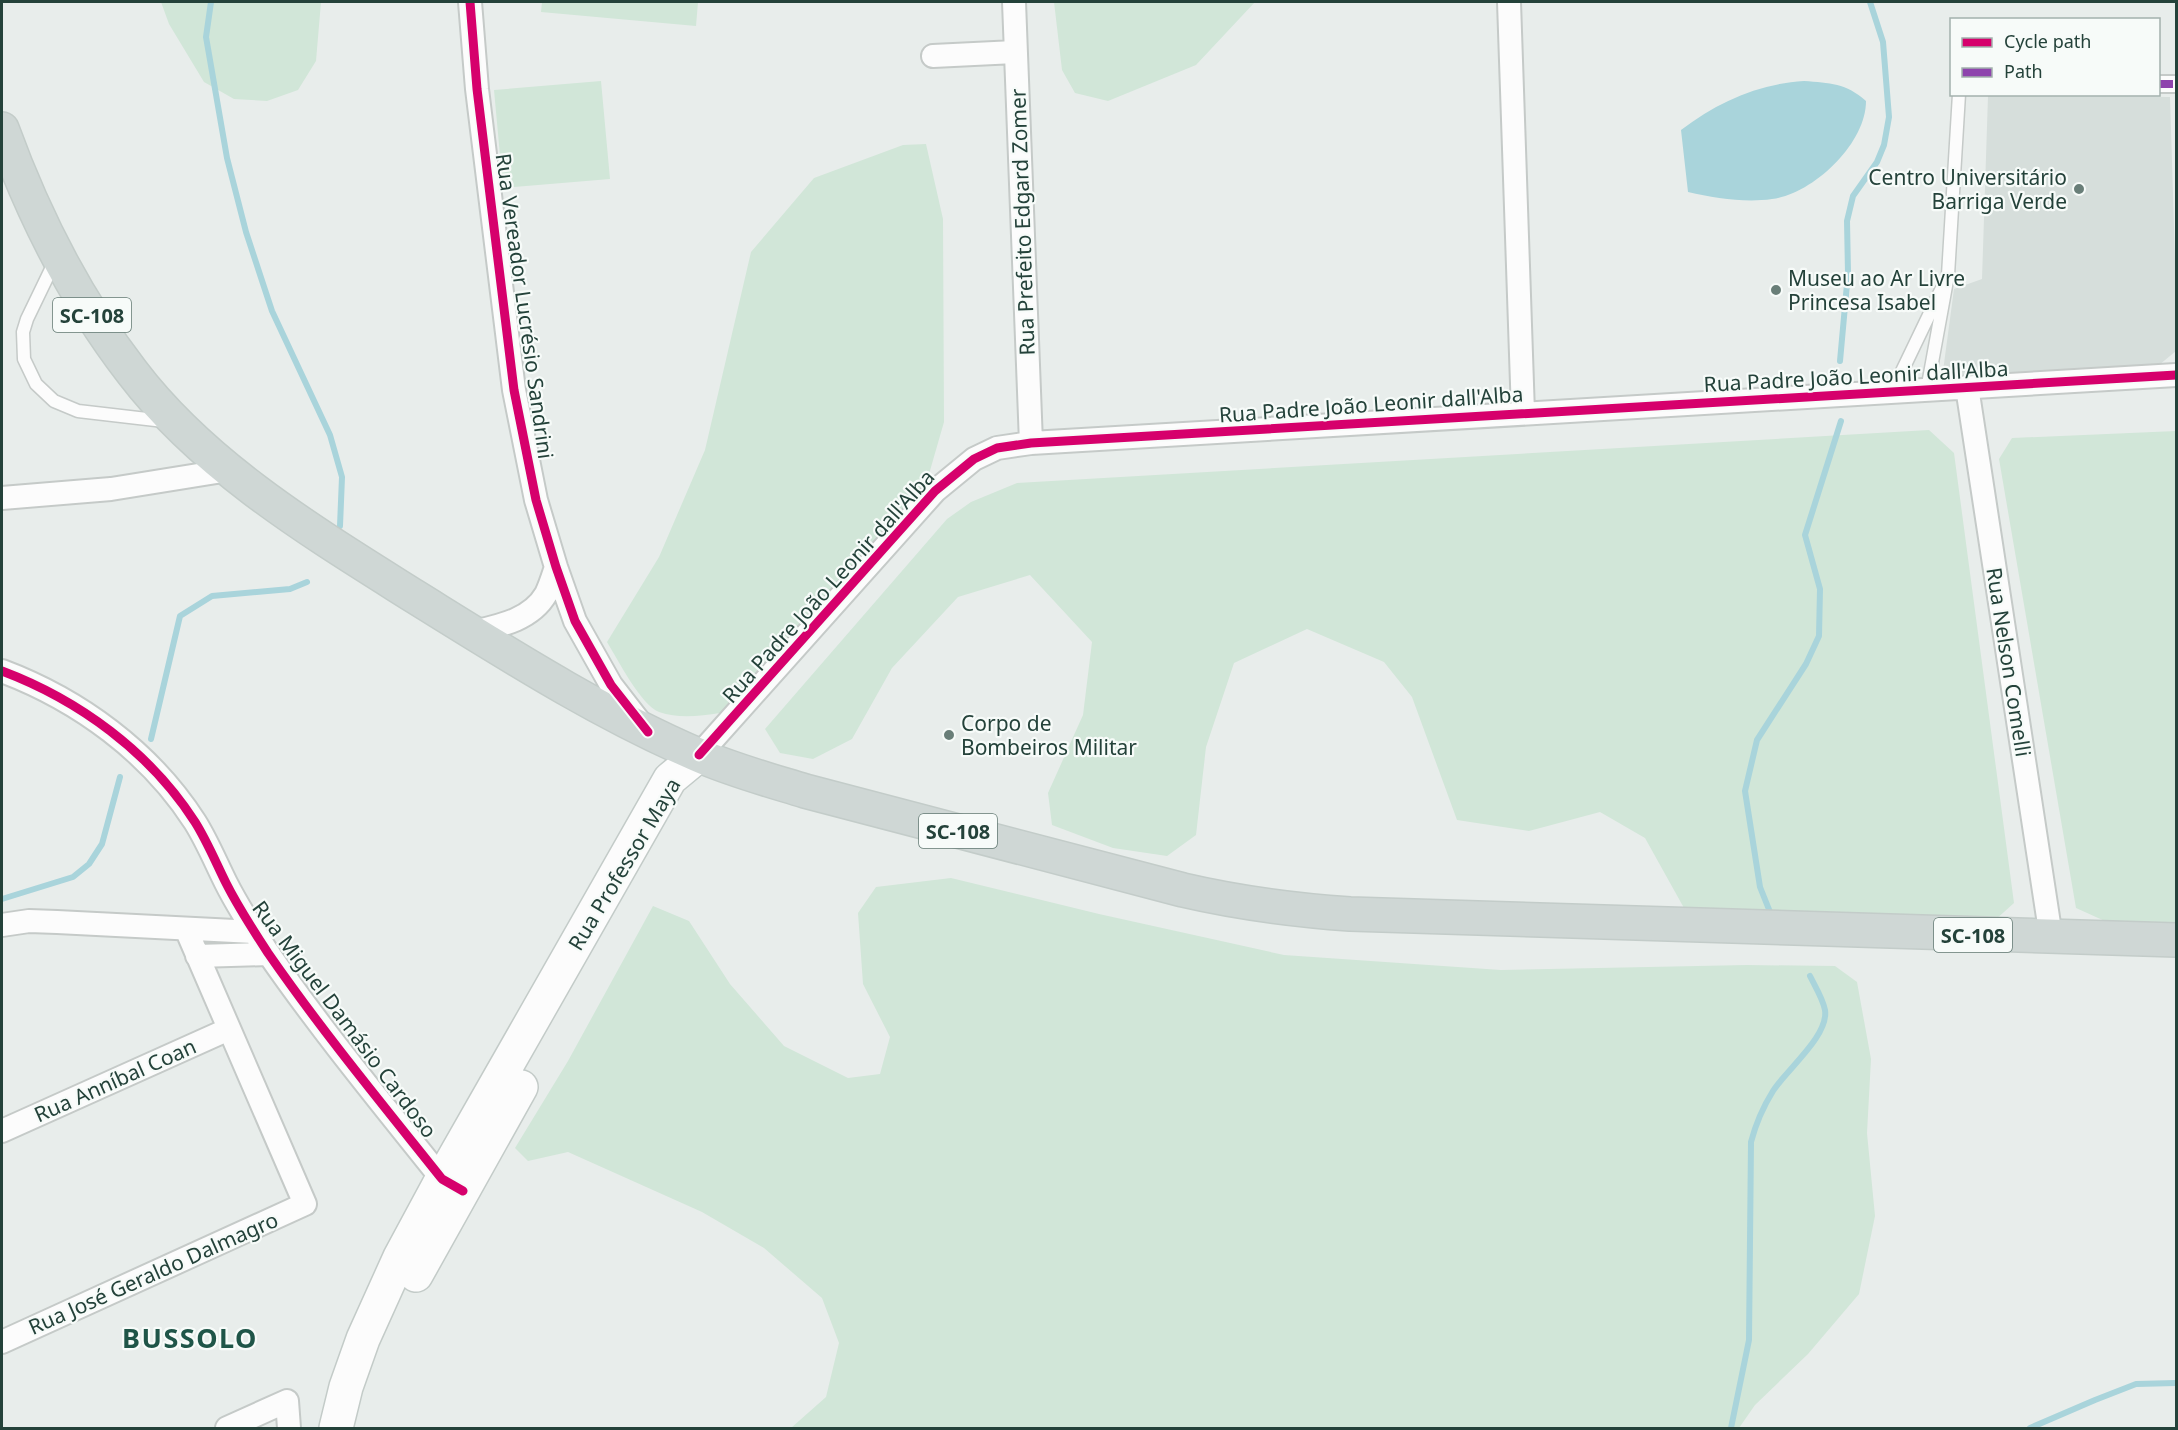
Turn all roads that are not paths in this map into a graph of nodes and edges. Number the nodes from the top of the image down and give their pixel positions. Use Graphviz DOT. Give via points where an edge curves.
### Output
graph roads {
  1 [pos="470,2"];
  2 [pos="1014,2"];
  3 [pos="1509,2"];
  4 [pos="1015,52"];
  5 [pos="933,56"];
  6 [pos="2160,84"];
  7 [pos="2176,84"];
  8 [pos="1959,96"];
  9 [pos="2,129"];
  10 [pos="57,258"];
  11 [pos="1948,275"];
  12 [pos="2176,375"];
  13 [pos="1967,387"];
  14 [pos="1927,390"];
  15 [pos="1892,392"];
  16 [pos="1523,413"];
  17 [pos="177,423"];
  18 [pos="1031,443"];
  19 [pos="229,470"];
  20 [pos="2,498"];
  21 [pos="556,567"];
  22 [pos="473,632"];
  23 [pos="2,671"];
  24 [pos="648,732"];
  25 [pos="699,755"];
  26 [pos="2,925"];
  27 [pos="186,929"];
  28 [pos="254,932"];
  29 [pos="2051,937"];
  30 [pos="2176,940"];
  31 [pos="269,954"];
  32 [pos="197,956"];
  33 [pos="229,1029"];
  34 [pos="2,1131"];
  35 [pos="453,1185"];
  36 [pos="2,1342"];
  37 [pos="227,1428"];
  38 [pos="289,1428"];
  39 [pos="336,1428"];
  40 [pos="360,1428"];
  1 -- 21 [label="street, Rua Vereador Lucrésio Sandrini" via="514,390 536,500"];
  2 -- 4 [label="street, Rua Prefeito Edgard Zomer"];
  3 -- 16 [label="street"];
  4 -- 5 [label="street"];
  4 -- 18 [label="street, Rua Prefeito Edgard Zomer"];
  6 -- 7 [label="street"];
  8 -- 11 [label="lane"];
  9 -- 10 [label="main road, SC-108" via="19,177"];
  10 -- 17 [label="main road, SC-108" via="132,373"];
  10 -- 17 [label="lane" via="23,332 24,359 36,384 54,401 78,411"];
  11 -- 14 [label="lane"];
  11 -- 15 [label="lane"];
  12 -- 13 [label="street, Rua Padre João Leonir dall'Alba"];
  13 -- 14 [label="street, Rua Padre João Leonir dall'Alba"];
  13 -- 29 [label="street, Rua Nelson Comelli"];
  14 -- 15 [label="street, Rua Padre João Leonir dall'Alba"];
  15 -- 16 [label="street, Rua Padre João Leonir dall'Alba"];
  16 -- 18 [label="street, Rua Padre João Leonir dall'Alba"];
  17 -- 19 [label="main road, SC-108"];
  18 -- 25 [label="street, Rua Padre João Leonir dall'Alba" via="997,448 974,459 935,491"];
  19 -- 20 [label="street" via="111,489"];
  19 -- 22 [label="main road, SC-108" via="324,540"];
  21 -- 22 [label="street" via="546,595 529,612 510,623"];
  21 -- 24 [label="street, Rua Vereador Lucrésio Sandrini" via="575,621 590,649 611,685"];
  22 -- 24 [label="main road, SC-108"];
  23 -- 28 [label="street, Rua Miguel Damásio Cardoso" via="91,717 146,761 196,824"];
  24 -- 25 [label="main road, SC-108"];
  25 -- 29 [label="main road, SC-108" via="805,791 1183,890 1279,908 1398,916"];
  25 -- 35 [label="main road, Rua Professor Maya" via="670,779"];
  26 -- 27 [label="street" via="30,921"];
  27 -- 28 [label="street"];
  27 -- 32 [label="street"];
  28 -- 31 [label="street, Rua Miguel Damásio Cardoso"];
  29 -- 30 [label="main road, SC-108"];
  31 -- 32 [label="street"];
  31 -- 35 [label="street, Rua Miguel Damásio Cardoso" via="344,1056"];
  32 -- 33 [label="street"];
  33 -- 34 [label="street, Rua Anníbal Coan"];
  33 -- 36 [label="street, Rua José Geraldo Dalmagro" via="305,1204"];
  35 -- 39 [label="main road, Rua Professor Maya" via="400,1257 363,1339"];
  35 -- 40 [label="main road, Rua Professor Maya" via="394,1319"];
  37 -- 38 [label="street" via="287,1401"];
}
